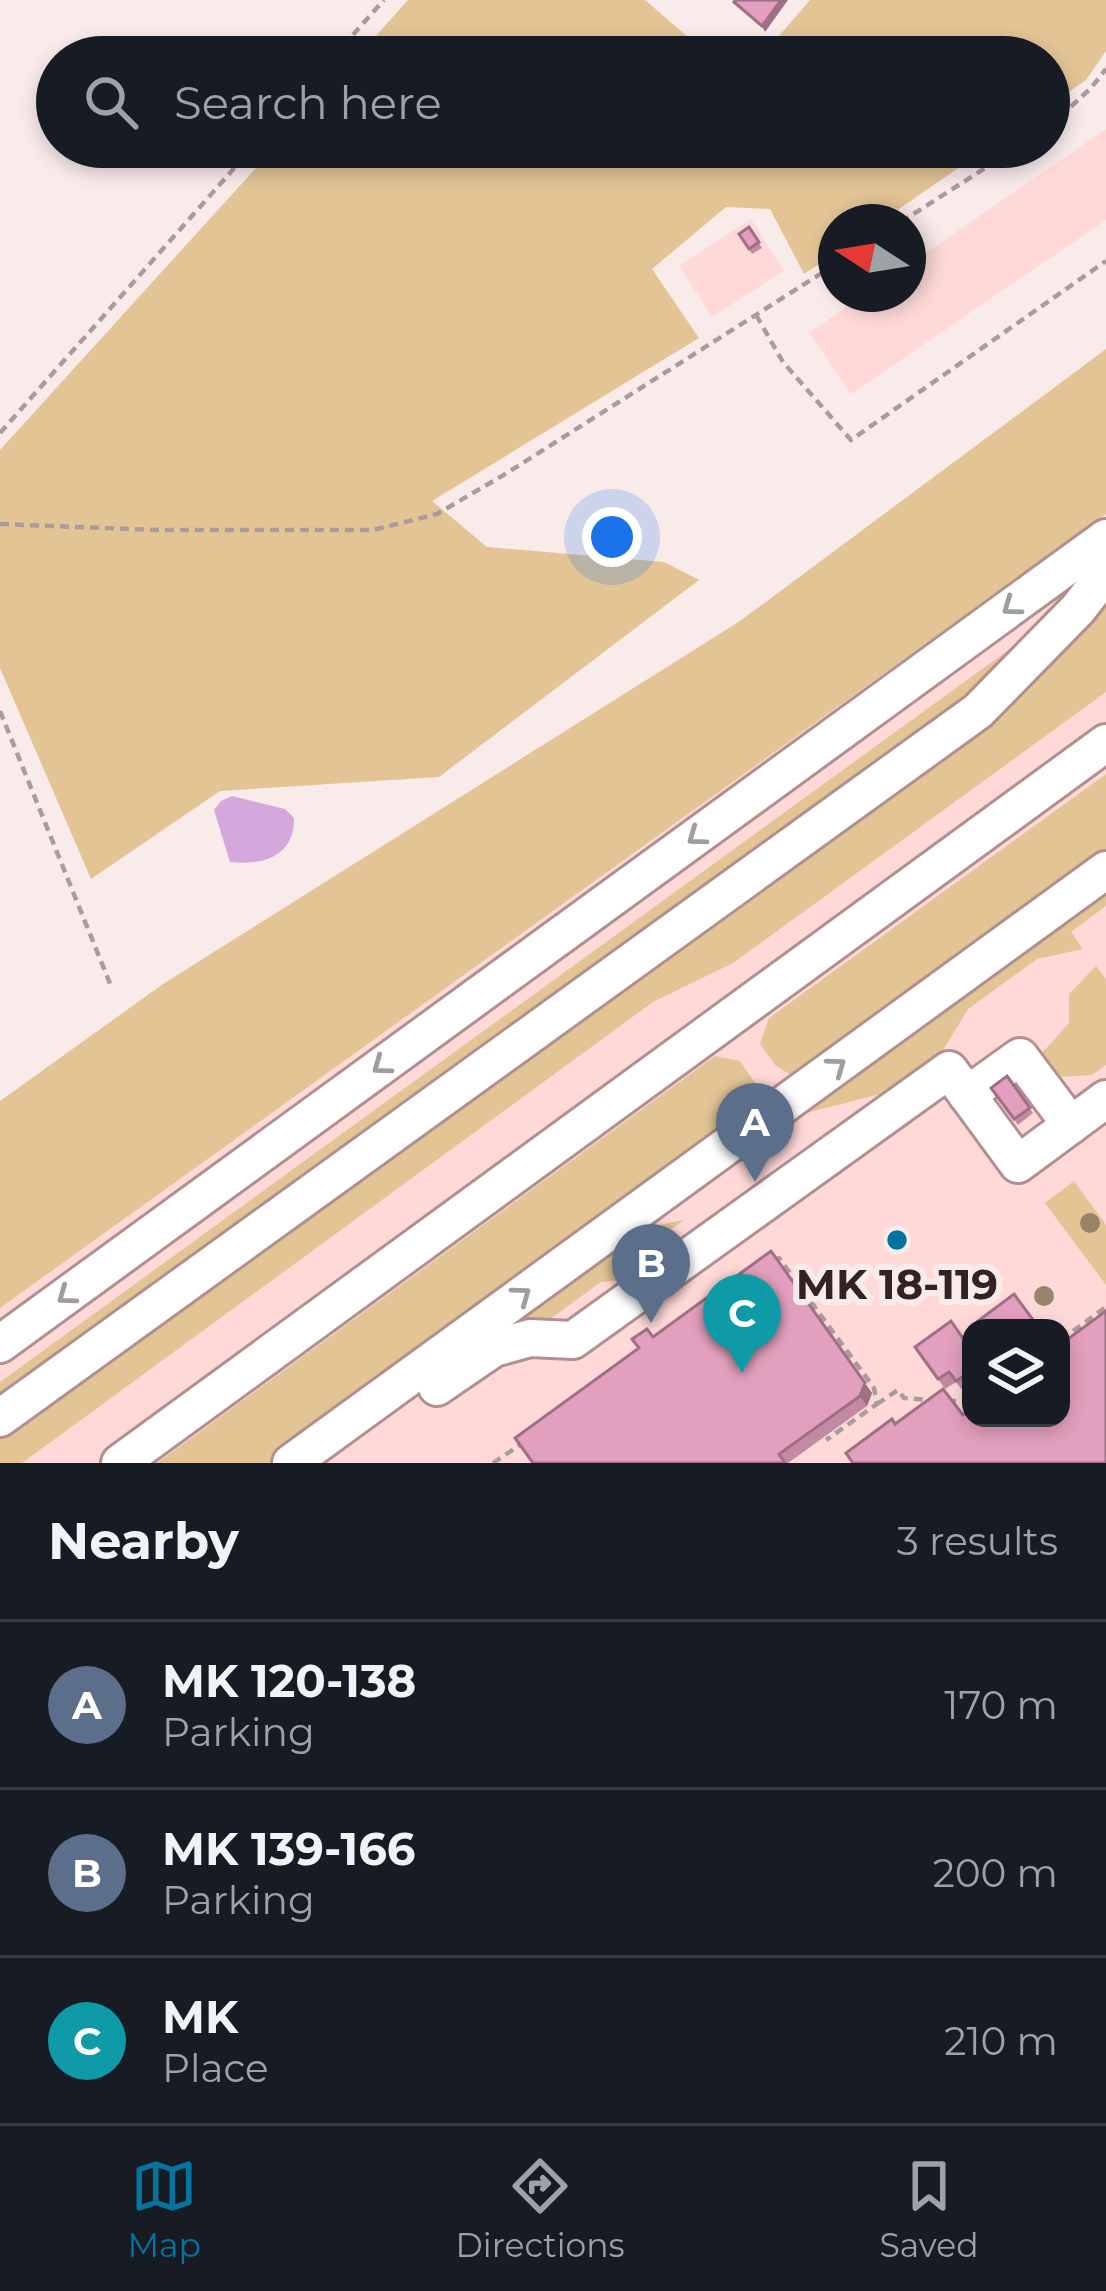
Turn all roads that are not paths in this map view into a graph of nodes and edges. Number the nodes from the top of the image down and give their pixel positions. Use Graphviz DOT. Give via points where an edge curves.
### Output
graph roads {
  1 [pos="1106,538"];
  2 [pos="1106,573"];
  3 [pos="1106,743"];
  4 [pos="1106,870"];
  5 [pos="958,1082"];
  6 [pos="1106,1099"];
  7 [pos="1071,1125"];
  8 [pos="0,1344"];
  9 [pos="0,1418"];
  10 [pos="120,1463"];
  11 [pos="291,1463"];
  12 [pos="332,1463"];
  1 -- 8 [label="lane, one-way"];
  2 -- 9 [label="lane" via="978,711"];
  3 -- 10 [label="lane"];
  11 -- 4 [label="lane, one-way"];
  5 -- 7 [label="lane" via="1020,1057"];
  5 -- 7 [label="lane" via="1018,1165"];
  5 -- 12 [label="lane" via="573,1340 530,1338 494,1348"];
  6 -- 7 [label="lane"];
}
